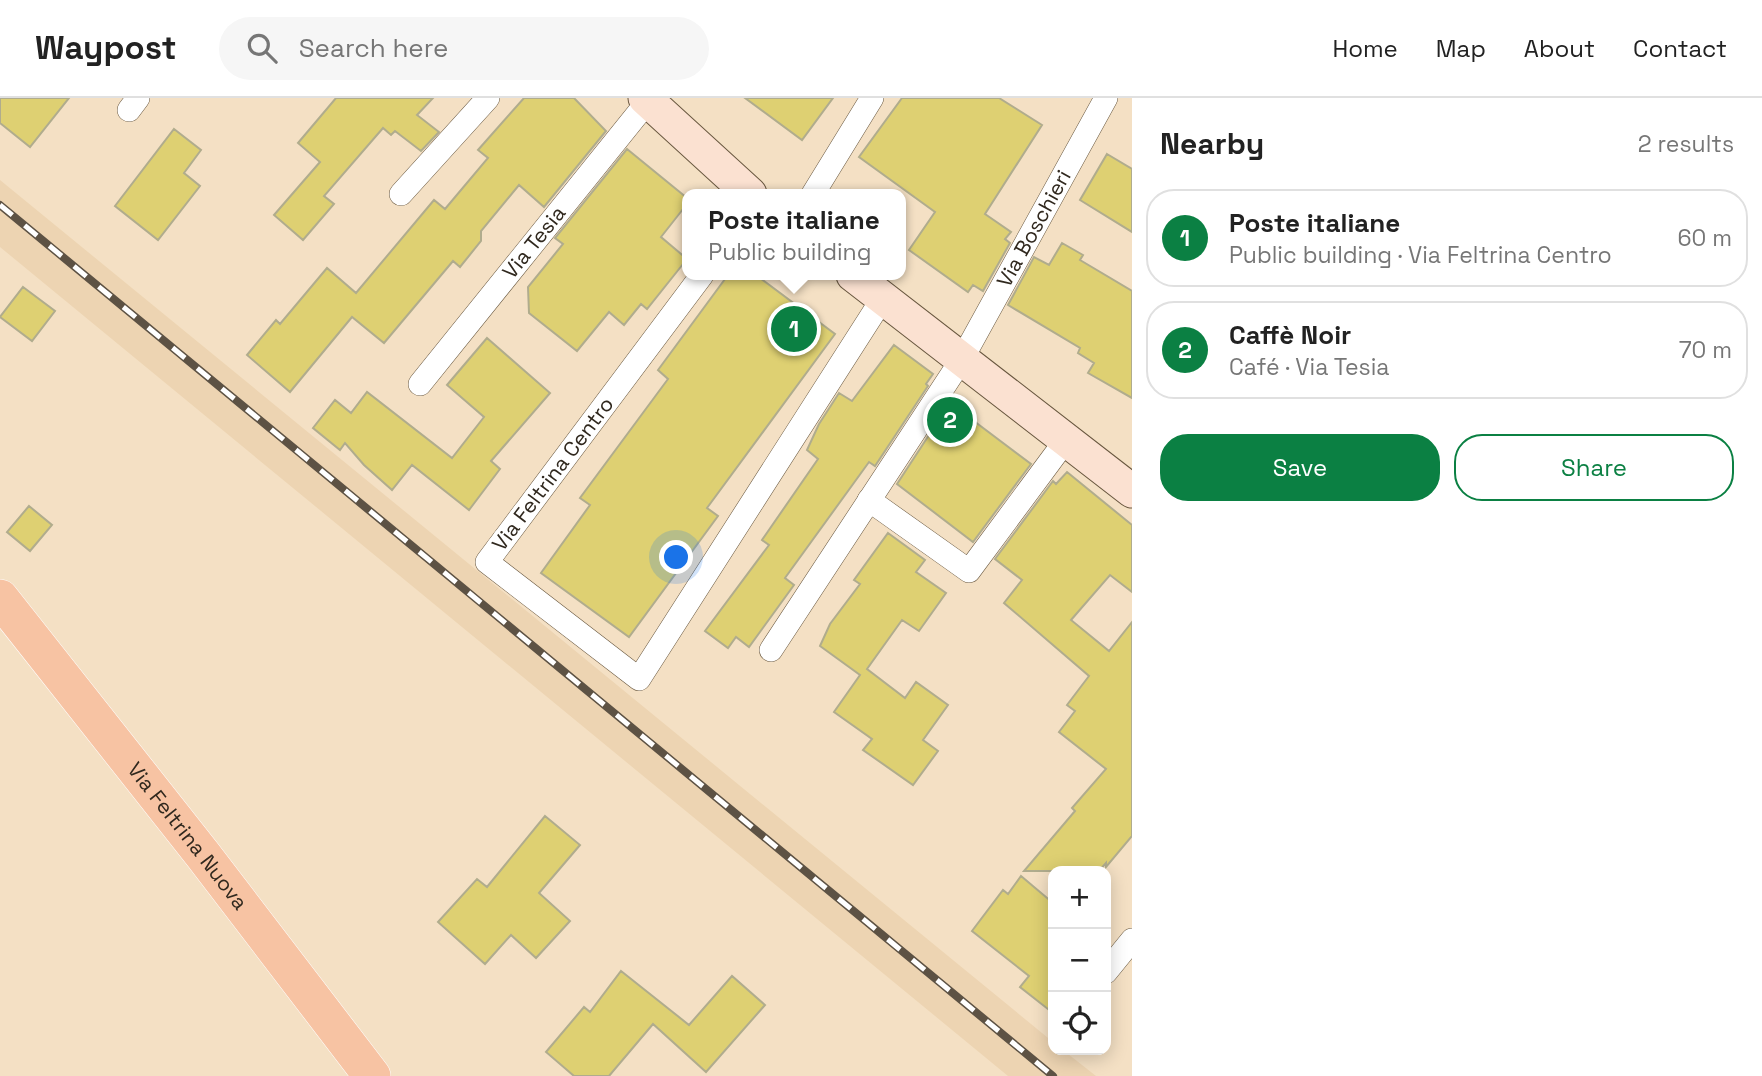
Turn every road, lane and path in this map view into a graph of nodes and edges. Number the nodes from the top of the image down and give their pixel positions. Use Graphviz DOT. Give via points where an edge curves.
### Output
graph roads {
  1 [pos="488,98"];
  2 [pos="872,98"];
  3 [pos="1106,98"];
  4 [pos="647,100"];
  5 [pos="745,189"];
  6 [pos="816,189"];
  7 [pos="401,194"];
  8 [pos="698,280"];
  9 [pos="860,280"];
  10 [pos="883,298"];
  11 [pos="962,359"];
  12 [pos="419,384"];
  13 [pos="1066,440"];
  14 [pos="1132,491"];
  15 [pos="869,500"];
  16 [pos="0,598"];
  17 [pos="771,650"];
  18 [pos="1132,940"];
  19 [pos="1111,966"];
  20 [pos="372,1076"];
  1 -- 7 [label="street"];
  2 -- 6 [label="street"];
  3 -- 11 [label="street, Via Boschieri"];
  4 -- 5 [label="main road"];
  4 -- 12 [label="street, Via Tesia"];
  8 -- 10 [label="street, Via Feltrina Centro" via="487,562 639,679"];
  9 -- 10 [label="main road"];
  10 -- 11 [label="main road"];
  11 -- 13 [label="main road"];
  11 -- 15 [label="street"];
  13 -- 14 [label="main road"];
  13 -- 15 [label="street" via="969,571"];
  15 -- 17 [label="street"];
  16 -- 20 [label="main road, Via Feltrina Nuova"];
  18 -- 19 [label="street"];
}
